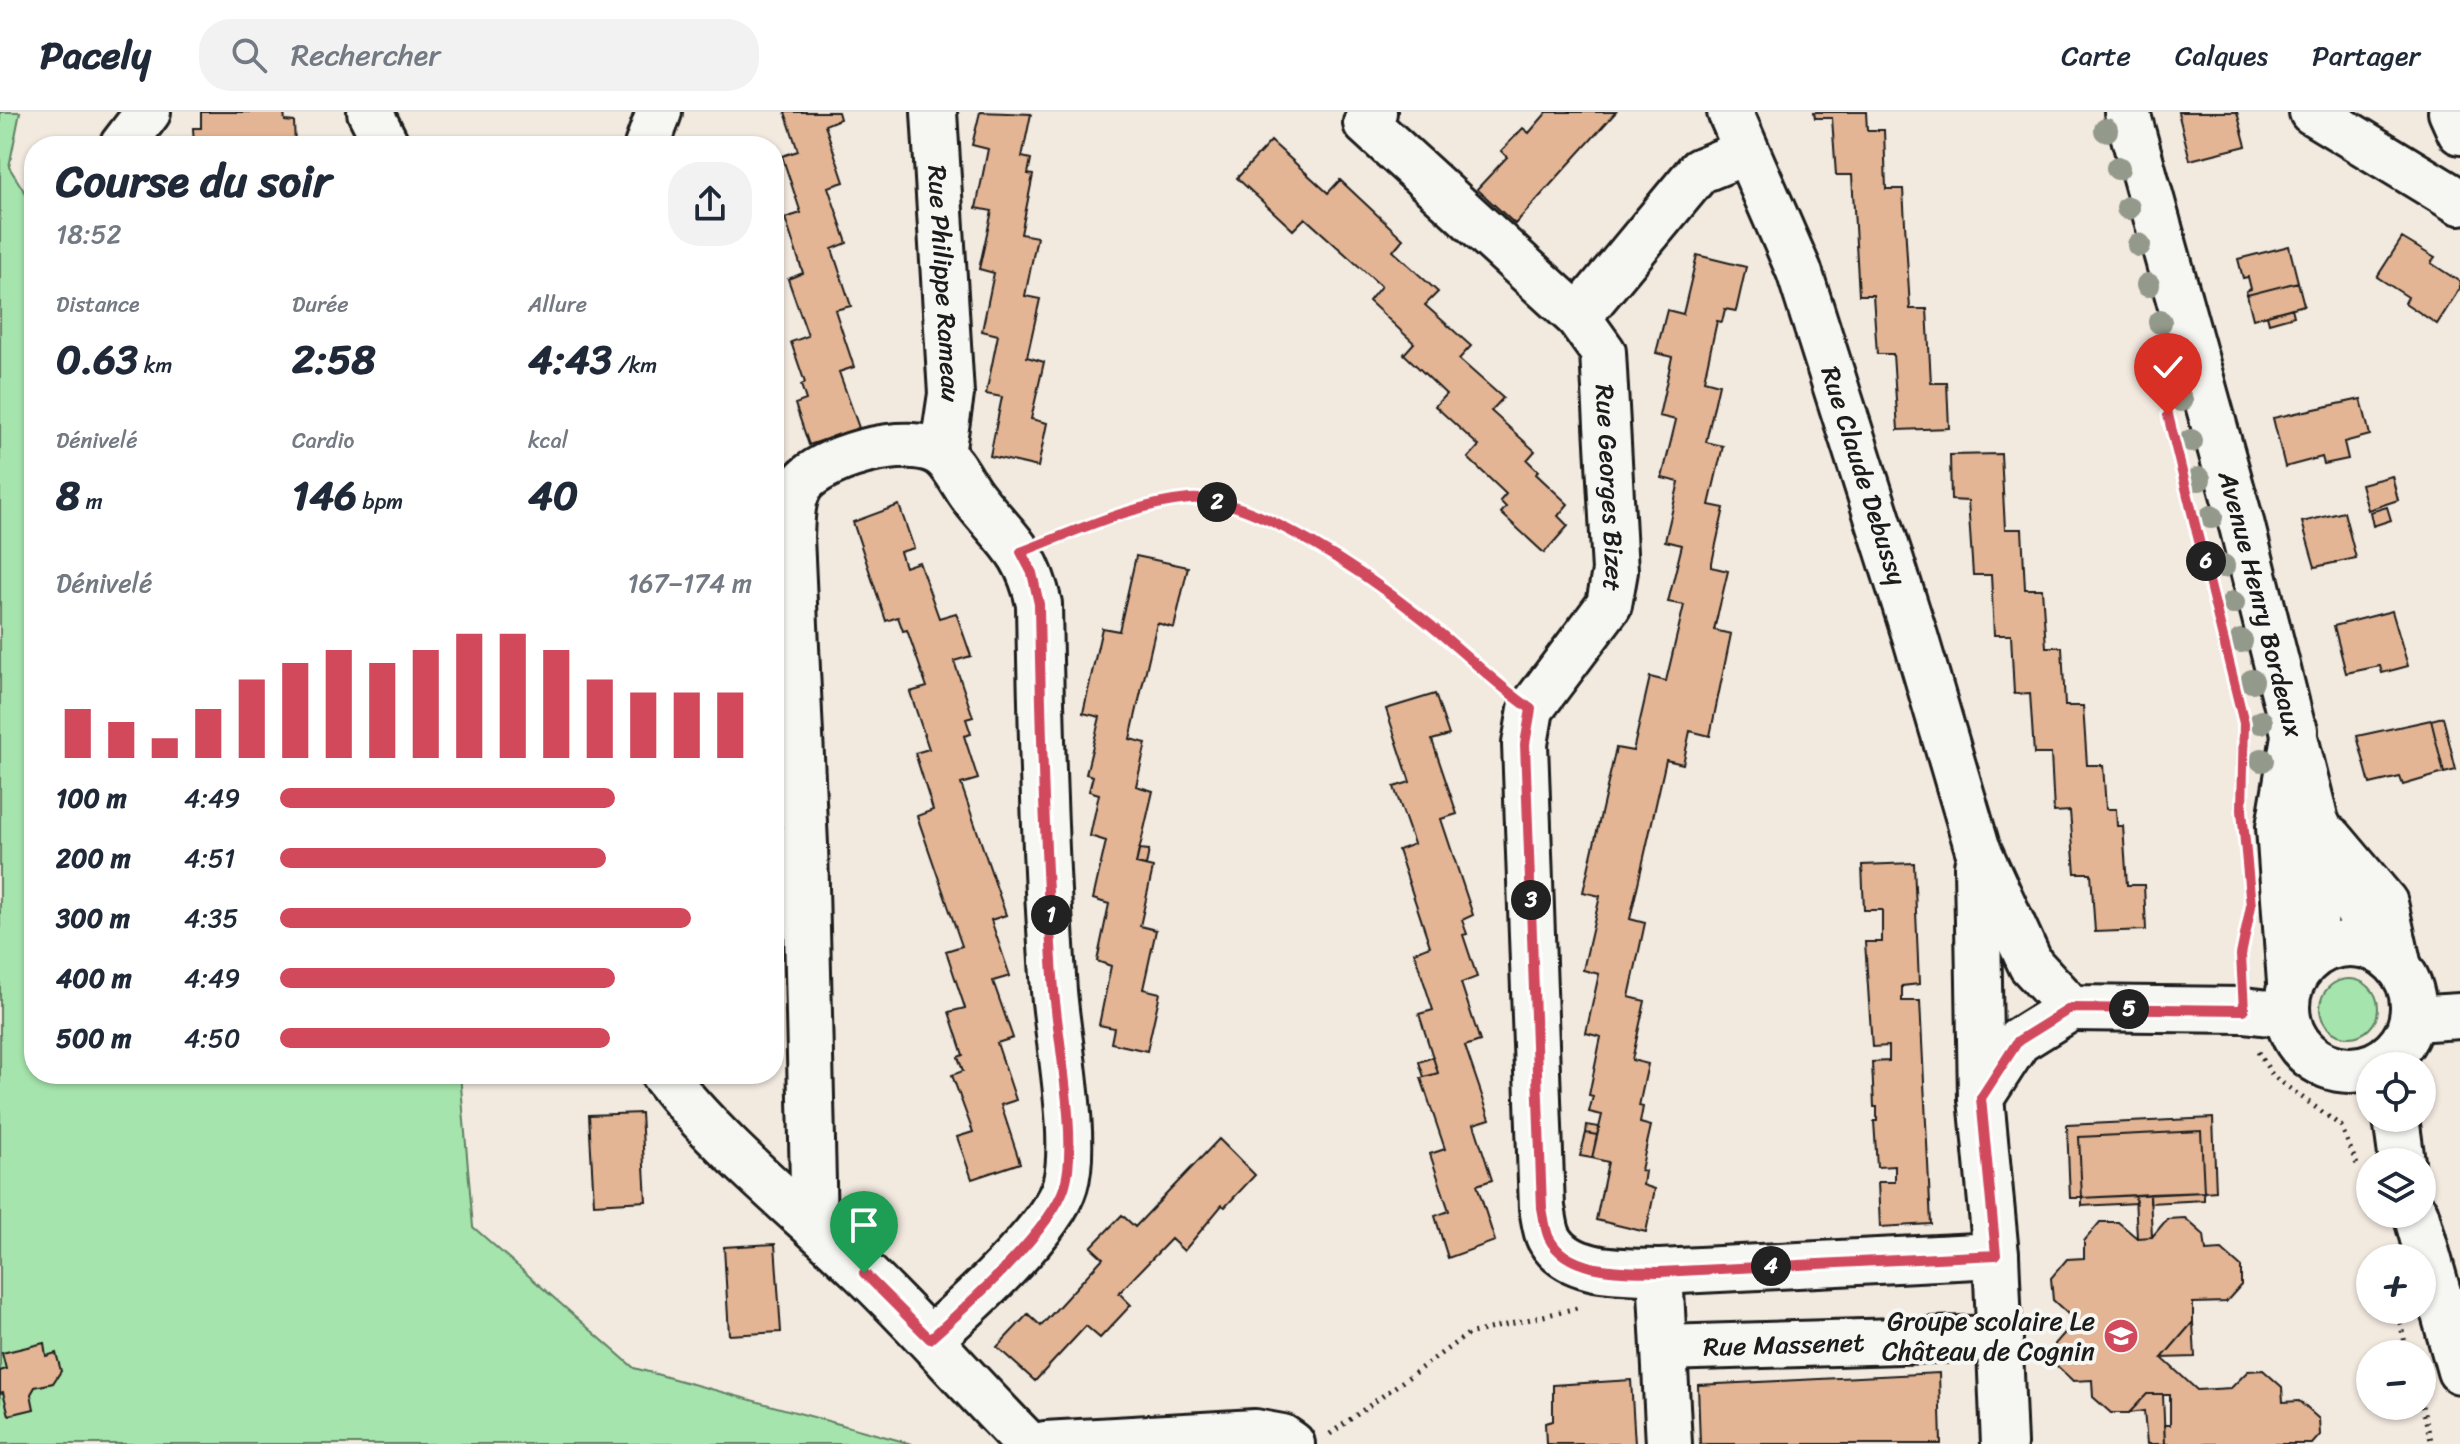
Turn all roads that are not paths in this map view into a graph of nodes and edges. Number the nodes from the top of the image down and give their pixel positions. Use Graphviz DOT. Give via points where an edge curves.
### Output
graph roads {
  1 [pos="148,112"];
  2 [pos="370,112"];
  3 [pos="659,112"];
  4 [pos="934,112"];
  5 [pos="1374,112"];
  6 [pos="1730,112"];
  7 [pos="2127,112"];
  8 [pos="2312,112"];
  9 [pos="2451,112"];
  10 [pos="2460,132"];
  11 [pos="130,136"];
  12 [pos="382,136"];
  13 [pos="651,136"];
  14 [pos="1746,152"];
  15 [pos="2460,202"];
  16 [pos="1578,317"];
  17 [pos="942,454"];
  18 [pos="2295,730"];
  19 [pos="2316,821"];
  20 [pos="1977,847"];
  21 [pos="2390,959"];
  22 [pos="2297,984"];
  23 [pos="2071,1008"];
  24 [pos="2460,1016"];
  25 [pos="2386,1052"];
  26 [pos="2399,1052"];
  27 [pos="2356,1065"];
  28 [pos="672,1084"];
  29 [pos="1981,1098"];
  30 [pos="814,1225"];
  31 [pos="2420,1228"];
  32 [pos="1996,1255"];
  33 [pos="1660,1272"];
  34 [pos="2000,1338"];
  35 [pos="930,1339"];
  36 [pos="1664,1348"];
  37 [pos="2460,1371"];
  38 [pos="1310,1439"];
  39 [pos="1028,1444"];
  40 [pos="1045,1444"];
  41 [pos="1669,1444"];
  42 [pos="2004,1444"];
  1 -- 11 [label="street"];
  2 -- 12 [label="street"];
  3 -- 13 [label="street"];
  4 -- 17 [label="street, Rue Philippe Rameau" via="951,394"];
  5 -- 16 [label="street, Rue Georges Bizet" via="1366,123"];
  6 -- 14 [label="street, Rue Claude Debussy"];
  7 -- 18 [label="street, Avenue Henry Bordeaux"];
  8 -- 15 [label="street"];
  9 -- 10 [label="street"];
  14 -- 16 [label="street" via="1699,171"];
  14 -- 20 [label="street, Rue Claude Debussy" via="1799,271"];
  16 -- 33 [label="street, Rue Georges Bizet" via="1603,352 1615,571 1609,605 1531,709 1525,744 1545,1223 1562,1253 1582,1263"];
  17 -- 30 [label="street" via="919,443 836,461 805,480 794,500 791,537"];
  17 -- 35 [label="street" via="1021,552 1039,604 1054,991 1069,1152 1065,1185 1049,1215"];
  18 -- 19 [label="street, Avenue Henry Bordeaux"];
  18 -- 22 [label="street" via="2279,827"];
  19 -- 21 [label="street, Avenue Henry Bordeaux" via="2353,903"];
  19 -- 22 [label="street, Avenue Henry Bordeaux"];
  20 -- 23 [label="street, Rue Claude Debussy" via="2031,965"];
  20 -- 29 [label="street, Rue Claude Debussy"];
  21 -- 22 [label="street" via="2359,944 2337,944"];
  21 -- 25 [label="street" via="2413,1001"];
  22 -- 23 [label="street" via="2244,1010"];
  22 -- 27 [label="street" via="2294,1038 2309,1056 2330,1067"];
  23 -- 29 [label="street" via="2018,1041"];
  24 -- 26 [label="street"];
  28 -- 30 [label="street"];
  29 -- 32 [label="street, Rue Claude Debussy"];
  30 -- 35 [label="street"];
  31 -- 37 [label="street"];
  32 -- 33 [label="street, Rue Georges Bizet"];
  32 -- 34 [label="street, Rue Claude Debussy"];
  33 -- 36 [label="street"];
  34 -- 36 [label="street, Rue Massenet"];
  34 -- 42 [label="street, Rue Claude Debussy"];
  35 -- 39 [label="street" via="942,1358"];
  36 -- 41 [label="street"];
  38 -- 40 [label="street" via="1255,1432"];
}
